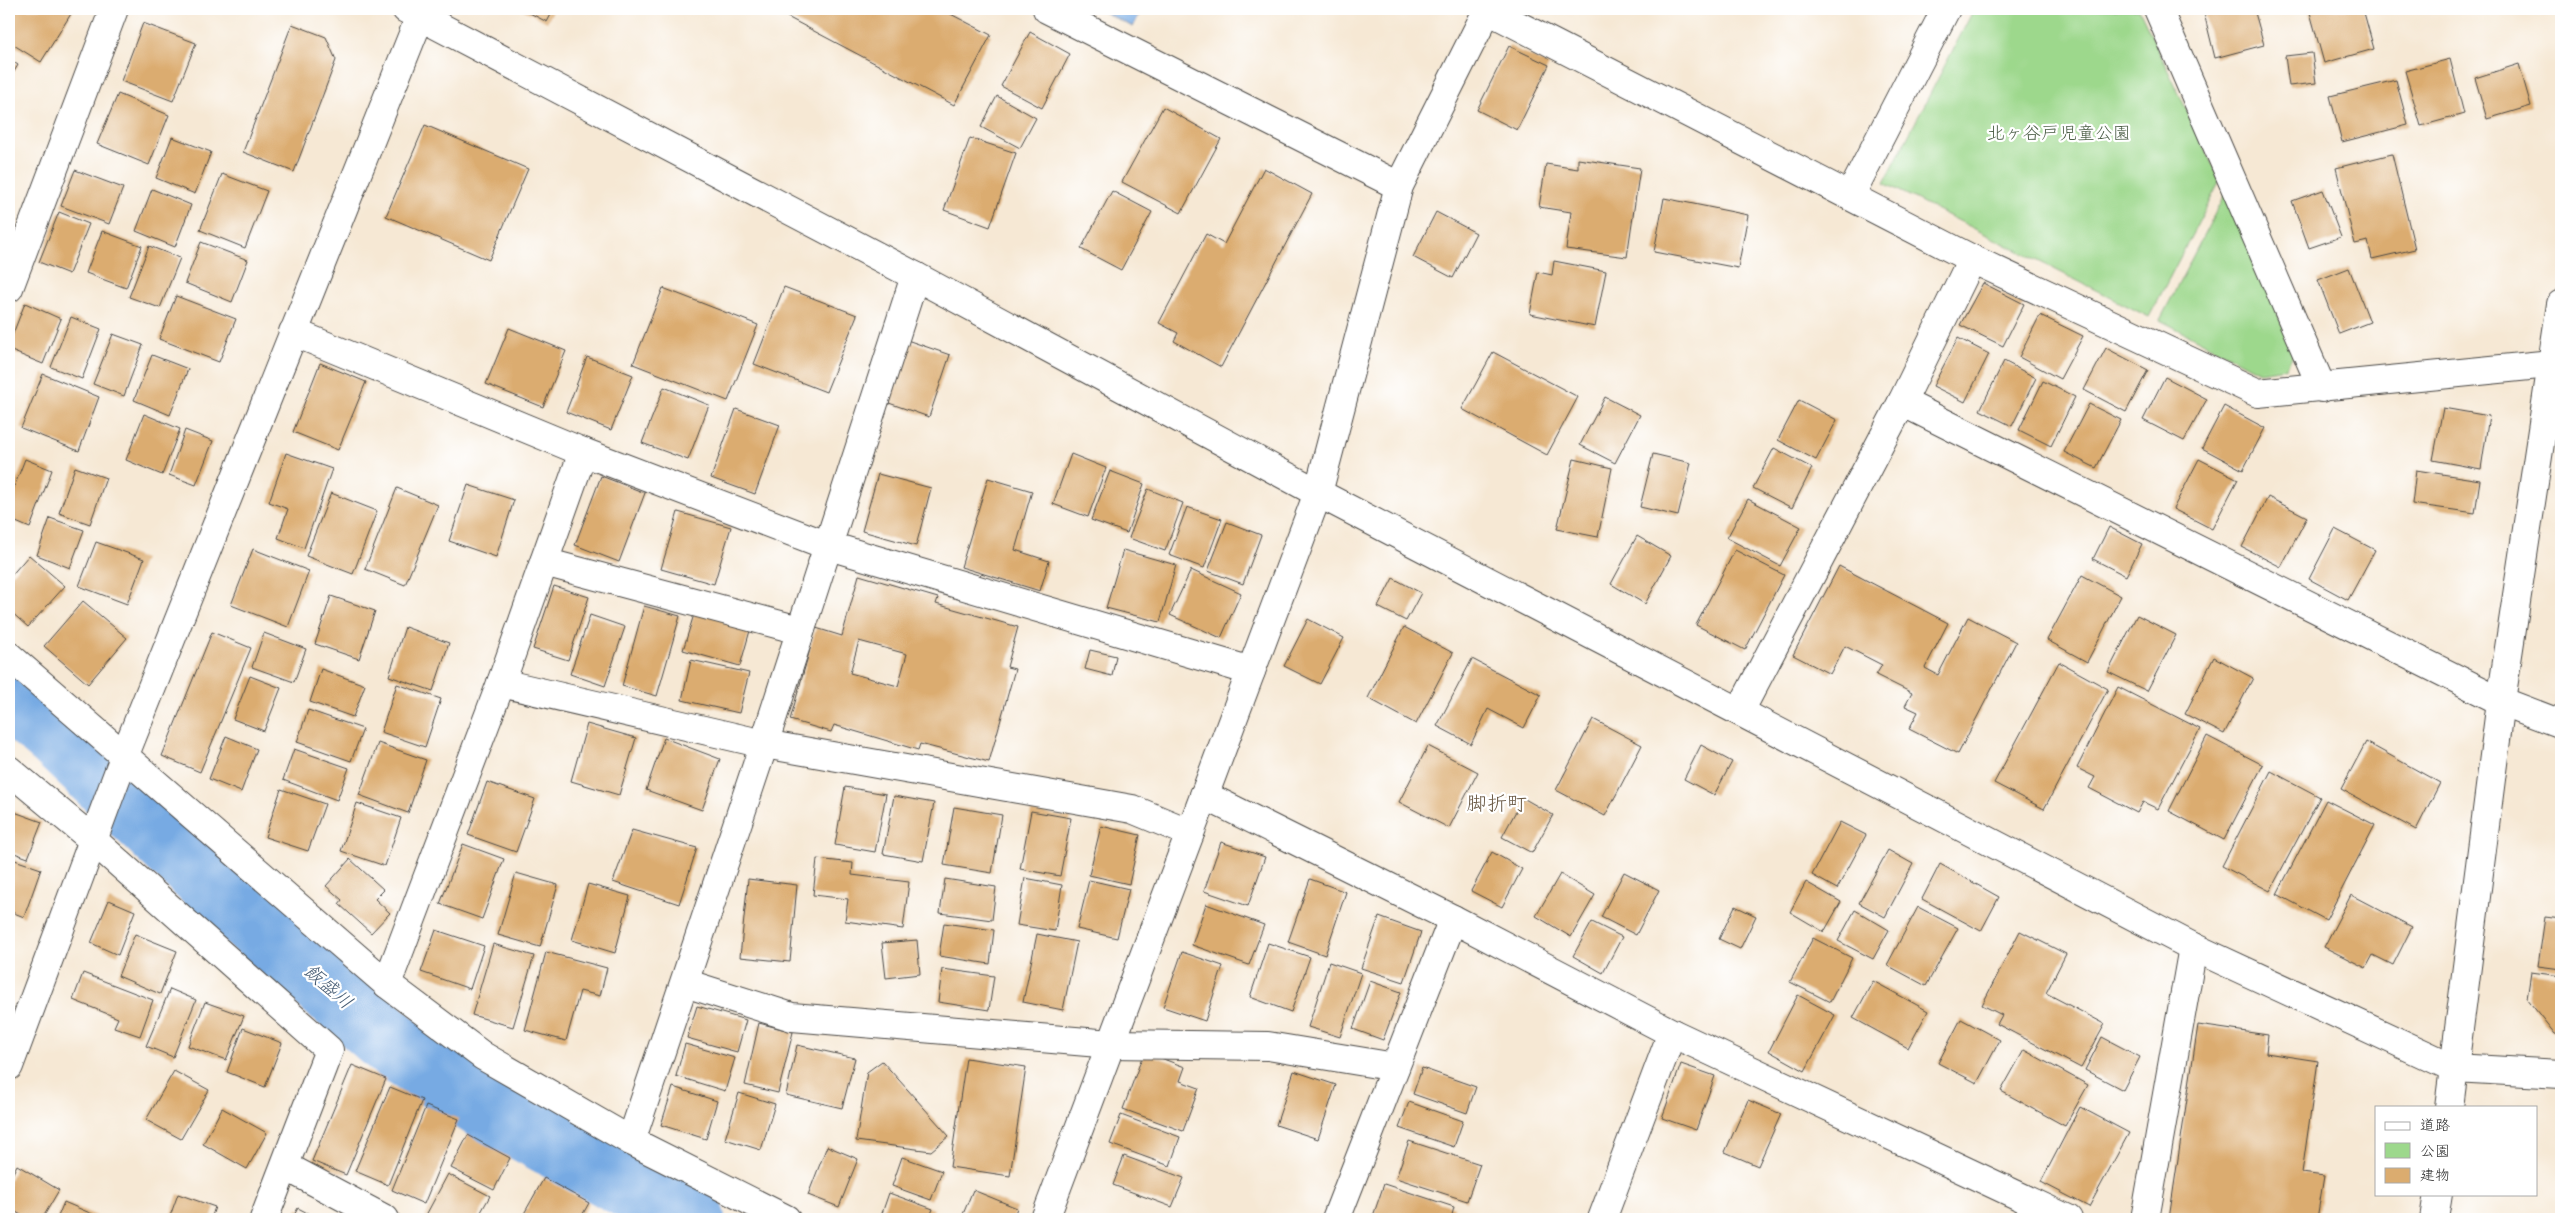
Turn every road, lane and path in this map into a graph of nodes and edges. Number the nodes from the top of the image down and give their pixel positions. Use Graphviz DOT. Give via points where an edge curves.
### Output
graph roads {
  1 [pos="114,9"];
  2 [pos="1047,9"];
  3 [pos="1488,9"];
  4 [pos="1946,9"];
  5 [pos="2158,9"];
  6 [pos="416,11"];
  7 [pos="1399,186"];
  8 [pos="1850,196"];
  9 [pos="18,234"];
  10 [pos="1972,259"];
  11 [pos="915,276"];
  12 [pos="9,288"];
  13 [pos="2561,304"];
  14 [pos="292,332"];
  15 [pos="2557,363"];
  16 [pos="2322,388"];
  17 [pos="1902,402"];
  18 [pos="582,452"];
  19 [pos="1318,493"];
  20 [pos="826,545"];
  21 [pos="544,562"];
  22 [pos="799,630"];
  23 [pos="9,656"];
  24 [pos="1251,672"];
  25 [pos="501,683"];
  26 [pos="2502,701"];
  27 [pos="1740,711"];
  28 [pos="2561,724"];
  29 [pos="764,744"];
  30 [pos="124,757"];
  31 [pos="9,770"];
  32 [pos="1204,795"];
  33 [pos="1190,833"];
  34 [pos="93,840"];
  35 [pos="1453,919"];
  36 [pos="2192,947"];
  37 [pos="685,983"];
  38 [pos="387,984"];
  39 [pos="1672,1033"];
  40 [pos="1111,1044"];
  41 [pos="9,1066"];
  42 [pos="1395,1067"];
  43 [pos="2454,1068"];
  44 [pos="2561,1074"];
  45 [pos="2449,1106"];
  46 [pos="631,1141"];
  47 [pos="285,1166"];
  48 [pos="2438,1196"];
  49 [pos="264,1219"];
  50 [pos="385,1219"];
  51 [pos="786,1219"];
  52 [pos="1045,1219"];
  53 [pos="1336,1219"];
  54 [pos="1602,1219"];
  55 [pos="2068,1219"];
  56 [pos="2145,1219"];
  57 [pos="2434,1219"];
  1 -- 9 [label="street"];
  2 -- 7 [label="street"];
  3 -- 7 [label="street"];
  3 -- 8 [label="street"];
  4 -- 8 [label="street"];
  5 -- 16 [label="street"];
  6 -- 11 [label="street"];
  6 -- 14 [label="street"];
  7 -- 19 [label="street"];
  8 -- 10 [label="street"];
  9 -- 12 [label="street"];
  10 -- 16 [label="street" via="2258,394"];
  10 -- 17 [label="street"];
  11 -- 19 [label="street"];
  11 -- 20 [label="street"];
  13 -- 15 [label="street"];
  14 -- 18 [label="street"];
  14 -- 30 [label="street"];
  15 -- 16 [label="street"];
  15 -- 26 [label="street"];
  17 -- 26 [label="street"];
  17 -- 27 [label="street"];
  18 -- 20 [label="street"];
  18 -- 21 [label="street"];
  19 -- 24 [label="street"];
  19 -- 27 [label="street"];
  20 -- 22 [label="street"];
  20 -- 24 [label="street"];
  21 -- 22 [label="street"];
  21 -- 25 [label="street"];
  22 -- 29 [label="street"];
  23 -- 30 [label="street"];
  24 -- 32 [label="street"];
  25 -- 29 [label="street"];
  25 -- 38 [label="street"];
  26 -- 28 [label="street"];
  26 -- 43 [label="street"];
  27 -- 36 [label="street"];
  29 -- 33 [label="street" via="1132,809"];
  29 -- 37 [label="street"];
  30 -- 34 [label="street"];
  30 -- 38 [label="street"];
  31 -- 34 [label="street"];
  32 -- 33 [label="street"];
  32 -- 35 [label="street"];
  33 -- 40 [label="street"];
  34 -- 41 [label="street"];
  34 -- 47 [label="street" via="329,1050"];
  35 -- 39 [label="street"];
  35 -- 42 [label="street"];
  36 -- 43 [label="street"];
  36 -- 56 [label="street"];
  37 -- 40 [label="street" via="792,1016"];
  37 -- 46 [label="street"];
  38 -- 46 [label="street" via="482,1056"];
  39 -- 54 [label="street"];
  39 -- 55 [label="street"];
  40 -- 42 [label="street" via="1268,1046"];
  40 -- 52 [label="street"];
  42 -- 53 [label="street"];
  43 -- 44 [label="street"];
  43 -- 45 [label="street"];
  46 -- 51 [label="street"];
  47 -- 49 [label="street"];
  47 -- 50 [label="street"];
  48 -- 57 [label="street"];
}
